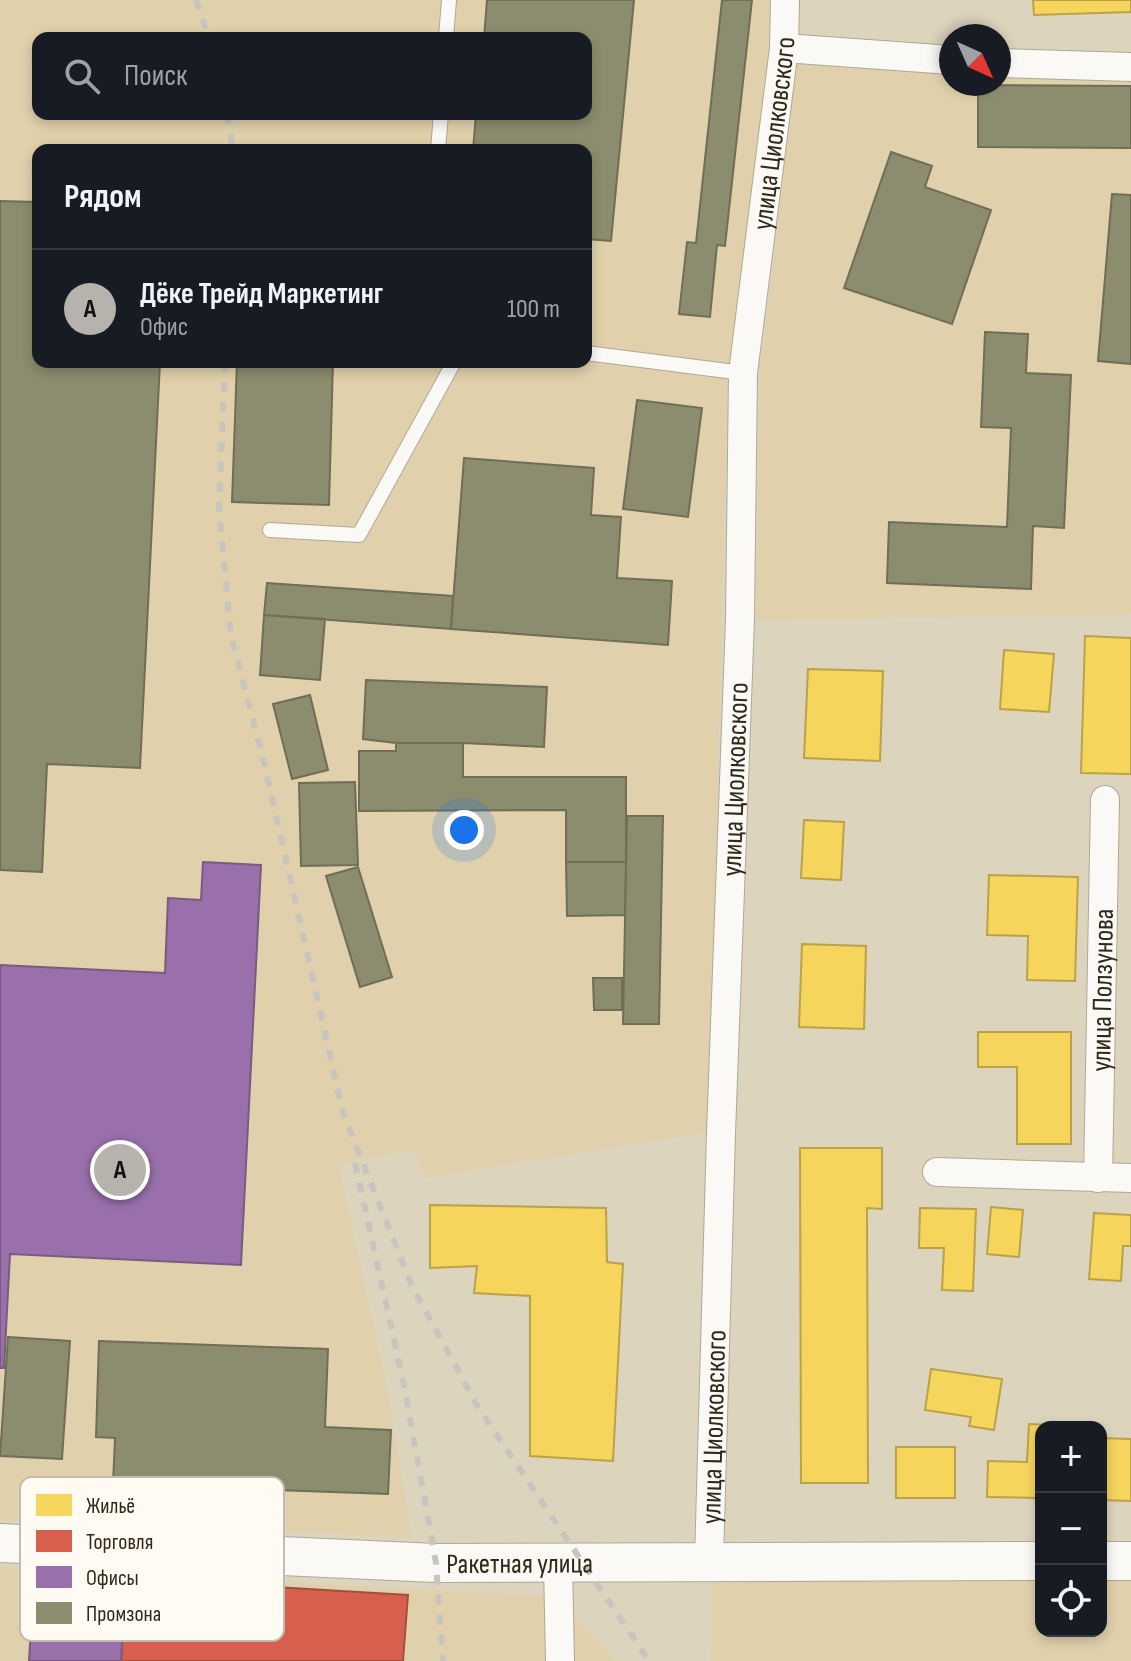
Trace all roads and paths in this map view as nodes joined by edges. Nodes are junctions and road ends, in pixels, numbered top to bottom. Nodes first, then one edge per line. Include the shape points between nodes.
1 (449, 0) edge
2 (785, 0) edge
3 (446, 32) edge
4 (784, 48) junction
5 (939, 59) edge
6 (1011, 63) edge
7 (1131, 67) edge
8 (440, 120) edge
9 (438, 144) edge
10 (592, 354) edge
11 (451, 368) edge
12 (743, 373) junction
13 (270, 530) dead end
14 (1105, 800) dead end
15 (937, 1172) dead end
16 (1098, 1178) junction
17 (1131, 1178) edge
18 (0, 1543) edge
19 (20, 1544) edge
20 (284, 1556) edge
21 (709, 1561) junction
22 (1035, 1561) edge
23 (1107, 1561) edge
24 (1131, 1561) edge
25 (558, 1563) junction
26 (560, 1661) edge

1 - 3 lane
2 - 4 street, улица Циолковского
4 - 5 street
4 - 12 street, улица Циолковского
6 - 7 street
8 - 9 lane
10 - 12 lane
11 - 13 lane via 359,535
12 - 21 street, улица Циолковского via 740,619
14 - 16 street, улица Ползунова
15 - 16 street
16 - 17 street
18 - 19 street, Ракетная улица
20 - 25 street, Ракетная улица
21 - 22 street, Ракетная улица
21 - 25 street, Ракетная улица
23 - 24 street
25 - 26 street

